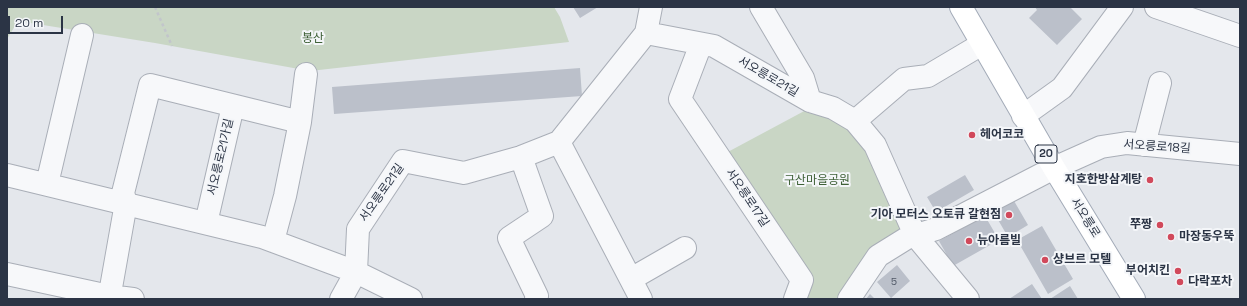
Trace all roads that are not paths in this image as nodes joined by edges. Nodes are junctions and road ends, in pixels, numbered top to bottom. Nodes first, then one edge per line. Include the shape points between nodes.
1 (651, 7) edge
2 (761, 7) edge
3 (961, 7) edge
4 (1122, 7) edge
5 (1156, 7) edge
6 (646, 32) junction
7 (82, 34) dead end
8 (1240, 36) edge
9 (701, 44) junction
10 (982, 44) junction
11 (306, 74) dead end
12 (1160, 83) dead end
13 (810, 101) junction
14 (233, 106) junction
15 (1023, 116) junction
16 (855, 121) junction
17 (300, 122) junction
18 (559, 142) junction
19 (1144, 145) junction
20 (1240, 154) edge
21 (521, 158) junction
22 (1054, 168) junction
23 (7, 174) edge
24 (47, 184) junction
25 (126, 203) junction
26 (206, 223) junction
27 (914, 235) junction
28 (273, 241) junction
29 (685, 248) dead end
30 (356, 272) junction
31 (7, 274) edge
32 (631, 279) junction
33 (109, 298) edge
34 (133, 299) edge
35 (341, 299) edge
36 (411, 299) edge
37 (536, 299) edge
38 (641, 299) edge
39 (795, 299) edge
40 (849, 299) edge
41 (968, 299) edge
42 (1134, 299) edge

1 - 6 street, 서오릉로21길
2 - 13 street, 서오릉로21길 via 802,78
3 - 10 main road, 서오릉로 / 20
4 - 15 street via 1062,88
5 - 8 street
6 - 9 street, 서오릉로21길
6 - 18 street, 서오릉로21길
7 - 24 street
9 - 13 street, 서오릉로21길 via 714,46
9 - 39 street, 서오릉로17길 via 680,99 802,280
10 - 15 main road, 서오릉로 / 20
10 - 16 street via 928,76 904,79
11 - 17 street
12 - 19 street
13 - 16 street via 832,108
14 - 17 street
14 - 25 street, 서오릉로21가길 via 150,85 123,193
14 - 26 street, 서오릉로21가길
15 - 22 main road, 서오릉로 / 20
16 - 27 street via 875,145
17 - 28 street
18 - 21 street, 서오릉로21길
18 - 32 street
19 - 20 street, 서오릉로18길
19 - 22 street, 서오릉로18길 via 1127,143 1101,146
21 - 30 street, 서오릉로21길 via 464,173 403,161 358,229
21 - 37 street via 542,216 509,238 537,296
22 - 27 street via 936,229
22 - 42 main road, 서오릉로 / 20
23 - 24 street
24 - 25 street
25 - 26 street
25 - 33 street
26 - 28 street
27 - 40 street via 878,256
27 - 41 street
28 - 30 street
29 - 32 street
30 - 35 street, 서오릉로21길
30 - 36 street
31 - 33 street
32 - 38 street
33 - 34 street

